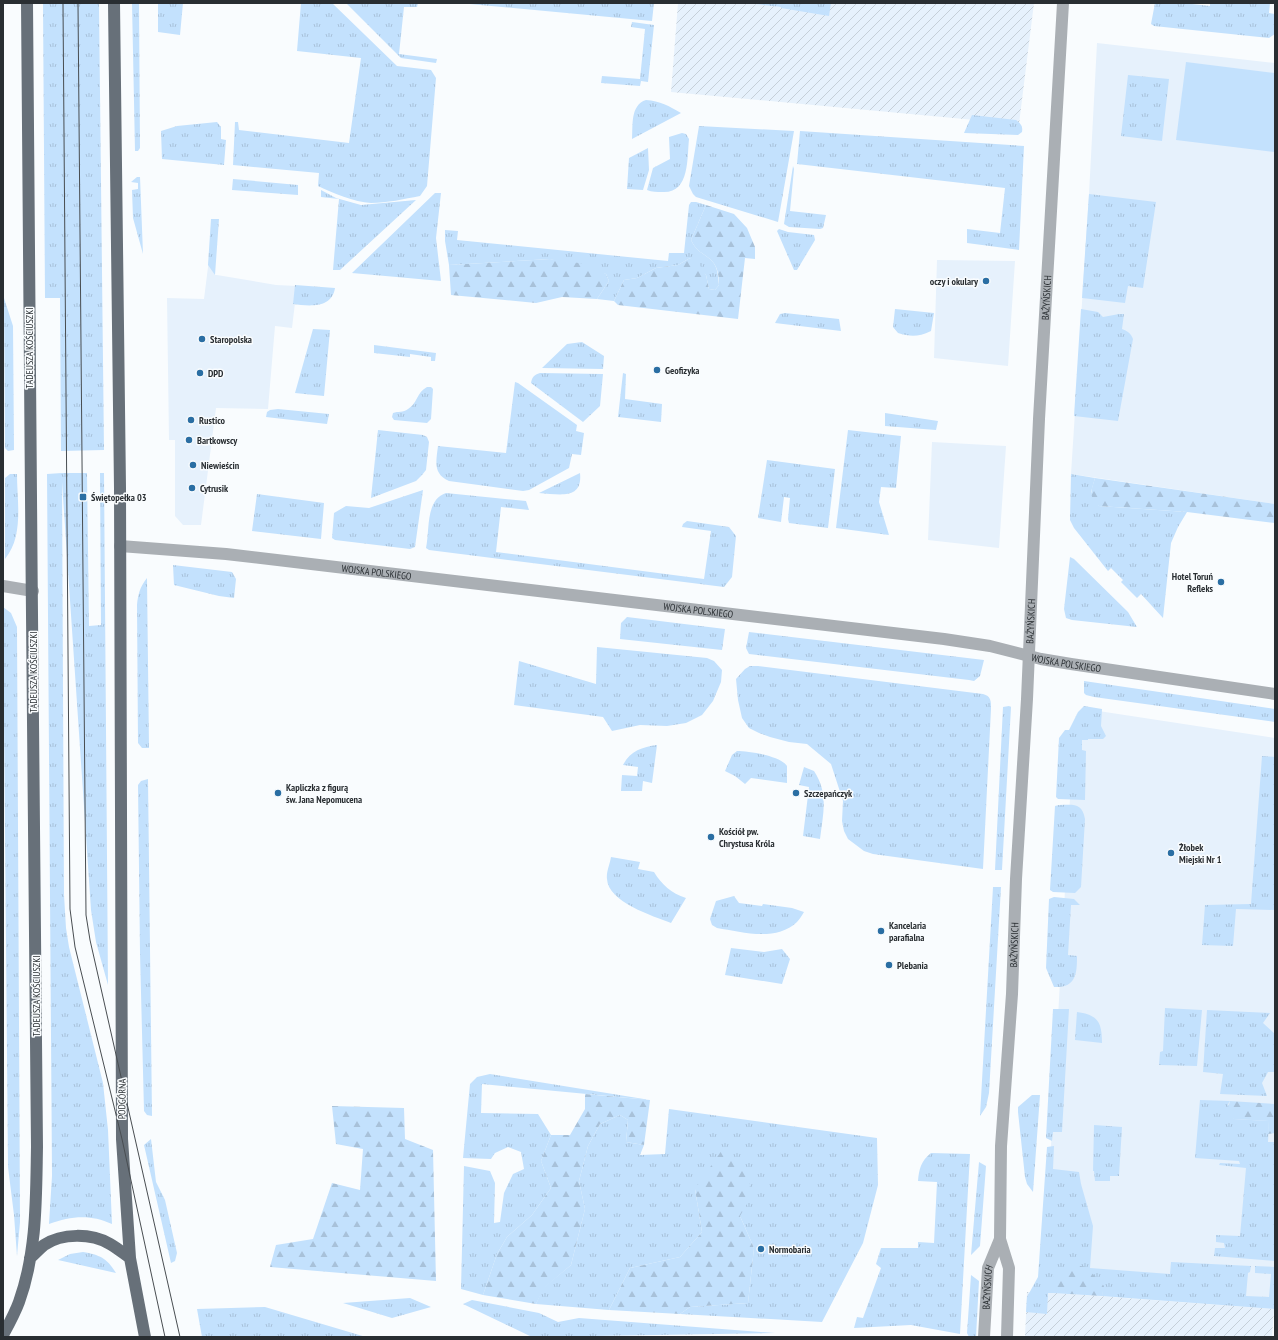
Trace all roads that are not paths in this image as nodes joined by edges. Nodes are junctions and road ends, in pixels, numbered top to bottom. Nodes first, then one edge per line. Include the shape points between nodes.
1 (27, 3) edge
2 (114, 3) edge
3 (1063, 3) edge
4 (120, 546) junction
5 (3, 586) edge
6 (33, 591) junction
7 (1028, 655) junction
8 (1275, 694) edge
9 (1000, 1239) junction
10 (30, 1258) junction
11 (130, 1258) junction
12 (3, 1335) edge
13 (145, 1337) edge
14 (984, 1337) edge
15 (1007, 1337) edge

1 - 6 main road, TADEUSZA KOŚCIUSZKI
2 - 4 main road
3 - 7 street, BAŻYŃSKICH
4 - 7 street, WOJSKA POLSKIEGO via 226,554 944,639
4 - 11 main road, PODGÓRNA via 122,1139
5 - 6 street
6 - 10 main road, TADEUSZA KOŚCIUSZKI via 36,1147 35,1216
7 - 8 street, WOJSKA POLSKIEGO via 1071,664
7 - 9 street, BAŻYŃSKICH via 1002,1146
9 - 14 street, BAŻYŃSKICH via 988,1268
9 - 15 street, BAŻYŃSKICH via 1009,1268
10 - 11 main road via 45,1245 58,1239 92,1236 109,1243
10 - 12 main road, TADEUSZA KOŚCIUSZKI via 19,1302
11 - 13 main road, PODGÓRNA

